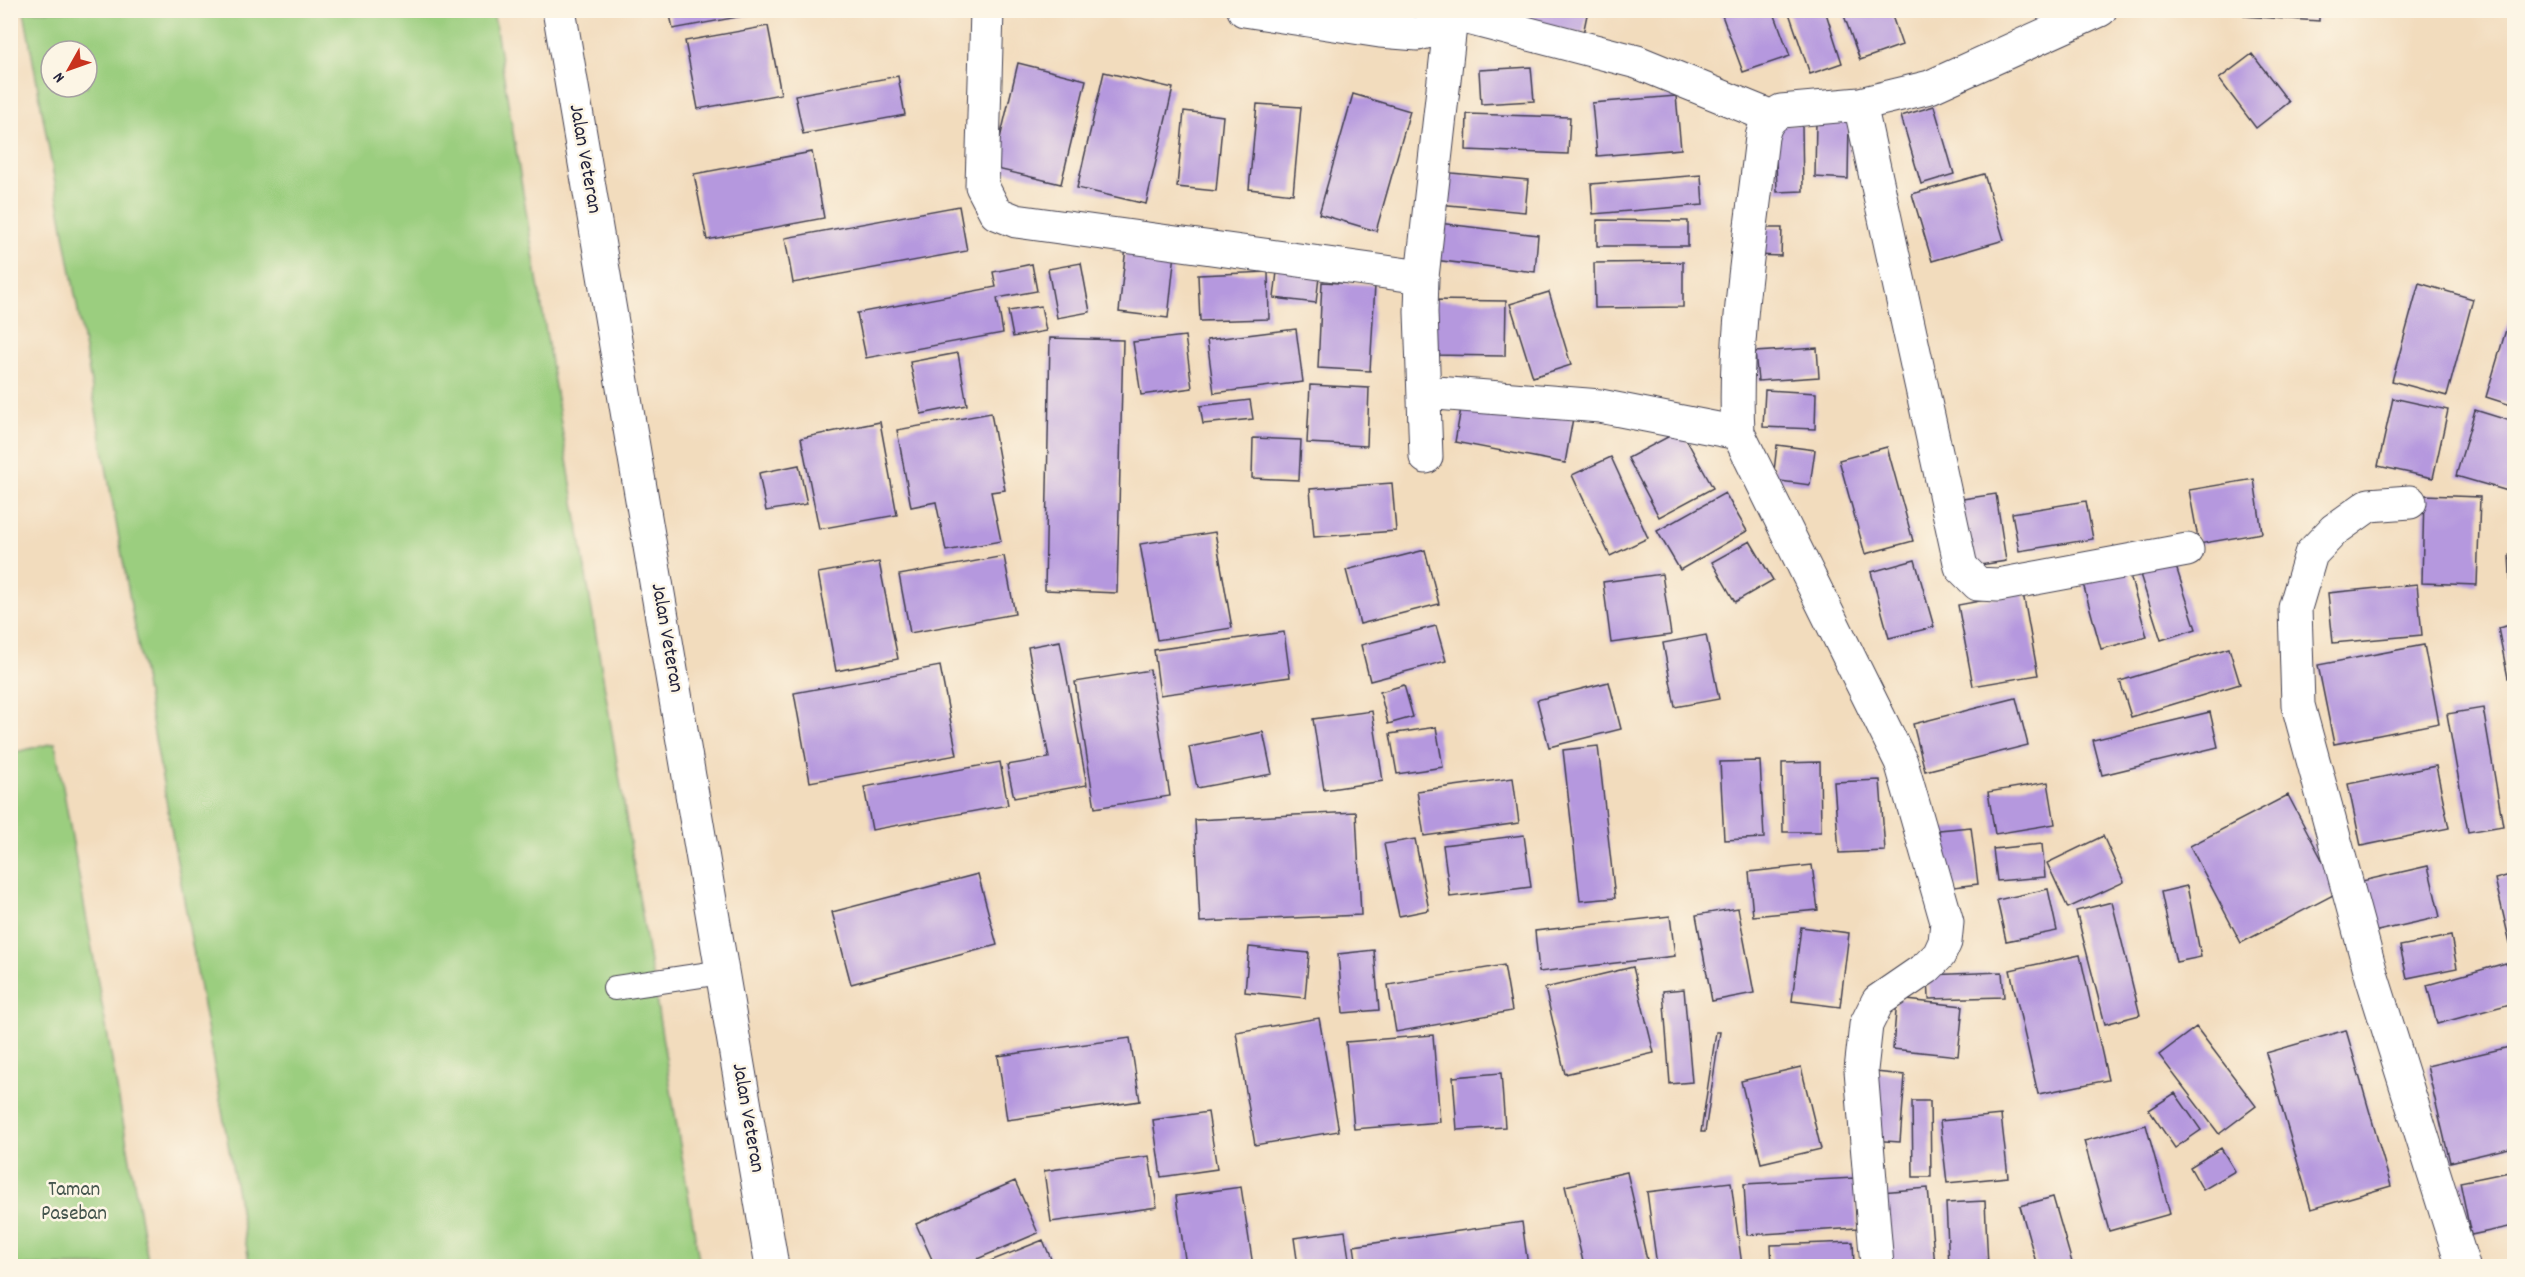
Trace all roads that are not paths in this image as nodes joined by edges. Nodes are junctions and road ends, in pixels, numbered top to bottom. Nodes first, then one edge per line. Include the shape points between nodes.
1 (559, 10) edge
2 (987, 10) edge
3 (1244, 10) edge
4 (2100, 10) edge
5 (1461, 18) edge
6 (1860, 104) junction
7 (1772, 117) junction
8 (1422, 277) junction
9 (1424, 392) junction
10 (1738, 434) junction
11 (1426, 457) dead end
12 (2410, 502) dead end
13 (2187, 550) dead end
14 (722, 972) junction
15 (615, 988) dead end
16 (772, 1266) edge
17 (1876, 1266) edge
18 (2463, 1266) edge

1 - 14 street, Jalan Veteran
2 - 8 street via 982,186 996,213 1016,221
3 - 5 street via 1418,34
4 - 6 street via 1930,87
5 - 7 street via 1637,62
5 - 8 street
6 - 7 street via 1781,111
6 - 13 street via 1961,567 1978,584 1998,585
7 - 10 street via 1762,137 1740,336
8 - 9 street
9 - 10 street via 1600,406
9 - 11 street
10 - 17 street via 1901,762 1947,922 1939,956 1878,1001 1866,1025 1861,1070
12 - 18 street via 2369,505 2334,530 2311,554 2295,608 2298,705 2372,977
14 - 15 lane
14 - 16 street, Jalan Veteran

